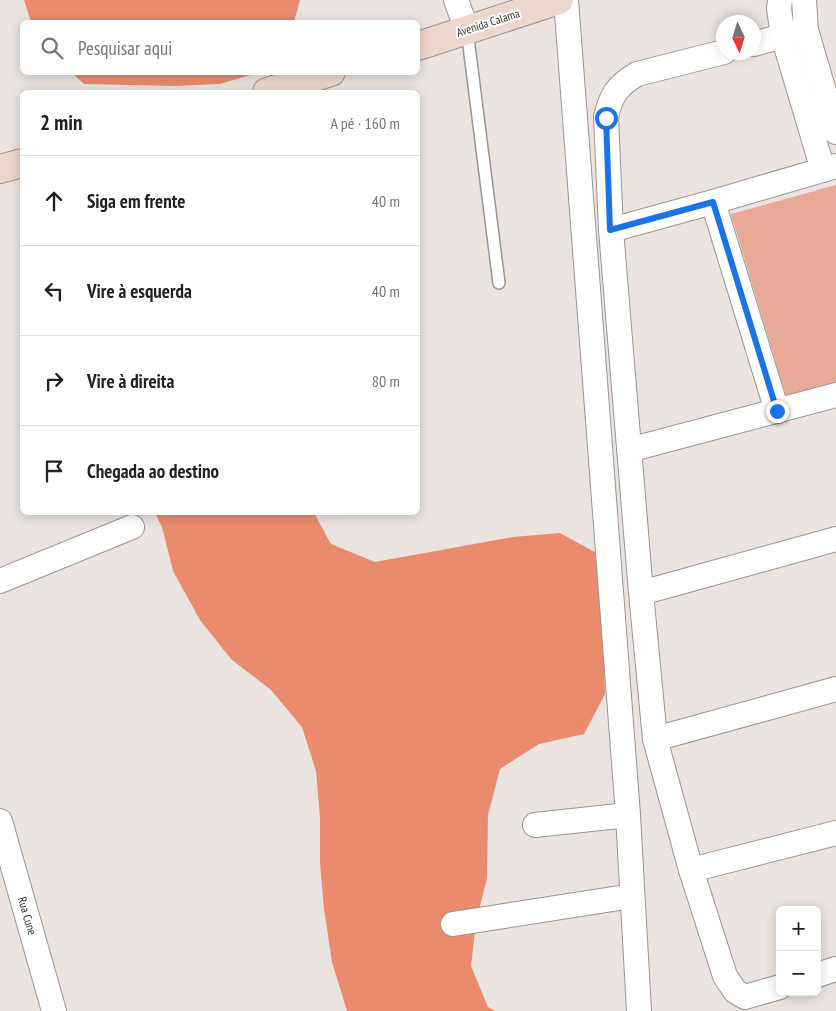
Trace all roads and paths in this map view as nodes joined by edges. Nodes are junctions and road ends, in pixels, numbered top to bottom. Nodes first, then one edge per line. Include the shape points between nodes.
1 (456, 0) edge
2 (559, 0) edge
3 (566, 0) edge
4 (780, 0) edge
5 (804, 0) edge
6 (467, 30) junction
7 (806, 30) junction
8 (783, 36) junction
9 (761, 42) edge
10 (420, 45) edge
11 (716, 54) edge
12 (321, 75) edge
13 (273, 90) edge
14 (836, 132) edge
15 (20, 164) edge
16 (829, 168) edge
17 (0, 169) edge
18 (713, 202) junction
19 (610, 230) junction
20 (499, 284) dead end
21 (836, 395) edge
22 (777, 411) junction
23 (629, 450) junction
24 (132, 527) dead end
25 (836, 539) edge
26 (0, 581) edge
27 (641, 593) junction
28 (836, 689) edge
29 (655, 738) junction
30 (628, 815) junction
31 (0, 821) edge
32 (535, 825) dead end
33 (836, 833) edge
34 (691, 870) junction
35 (632, 896) junction
36 (453, 924) dead end
37 (836, 969) edge
38 (821, 974) edge
39 (776, 988) edge
40 (54, 1011) edge
41 (639, 1011) edge

1 - 6 street
2 - 6 street, Avenida Calama
3 - 30 street
4 - 8 street
5 - 7 street
6 - 10 street, Avenida Calama
6 - 20 lane
7 - 8 street
7 - 14 street
8 - 9 street
8 - 16 street
11 - 19 street via 637,74 615,92 606,118
12 - 13 street
15 - 17 street
16 - 18 street
18 - 19 street
18 - 22 street
19 - 23 street
21 - 22 street
22 - 23 street
23 - 27 street
24 - 26 street
25 - 27 street
27 - 29 street
28 - 29 street
29 - 34 street
30 - 32 street
30 - 35 street
31 - 40 street, Rua Cune
33 - 34 street
34 - 39 street via 729,983 745,997
35 - 36 street
35 - 41 street
37 - 38 street

